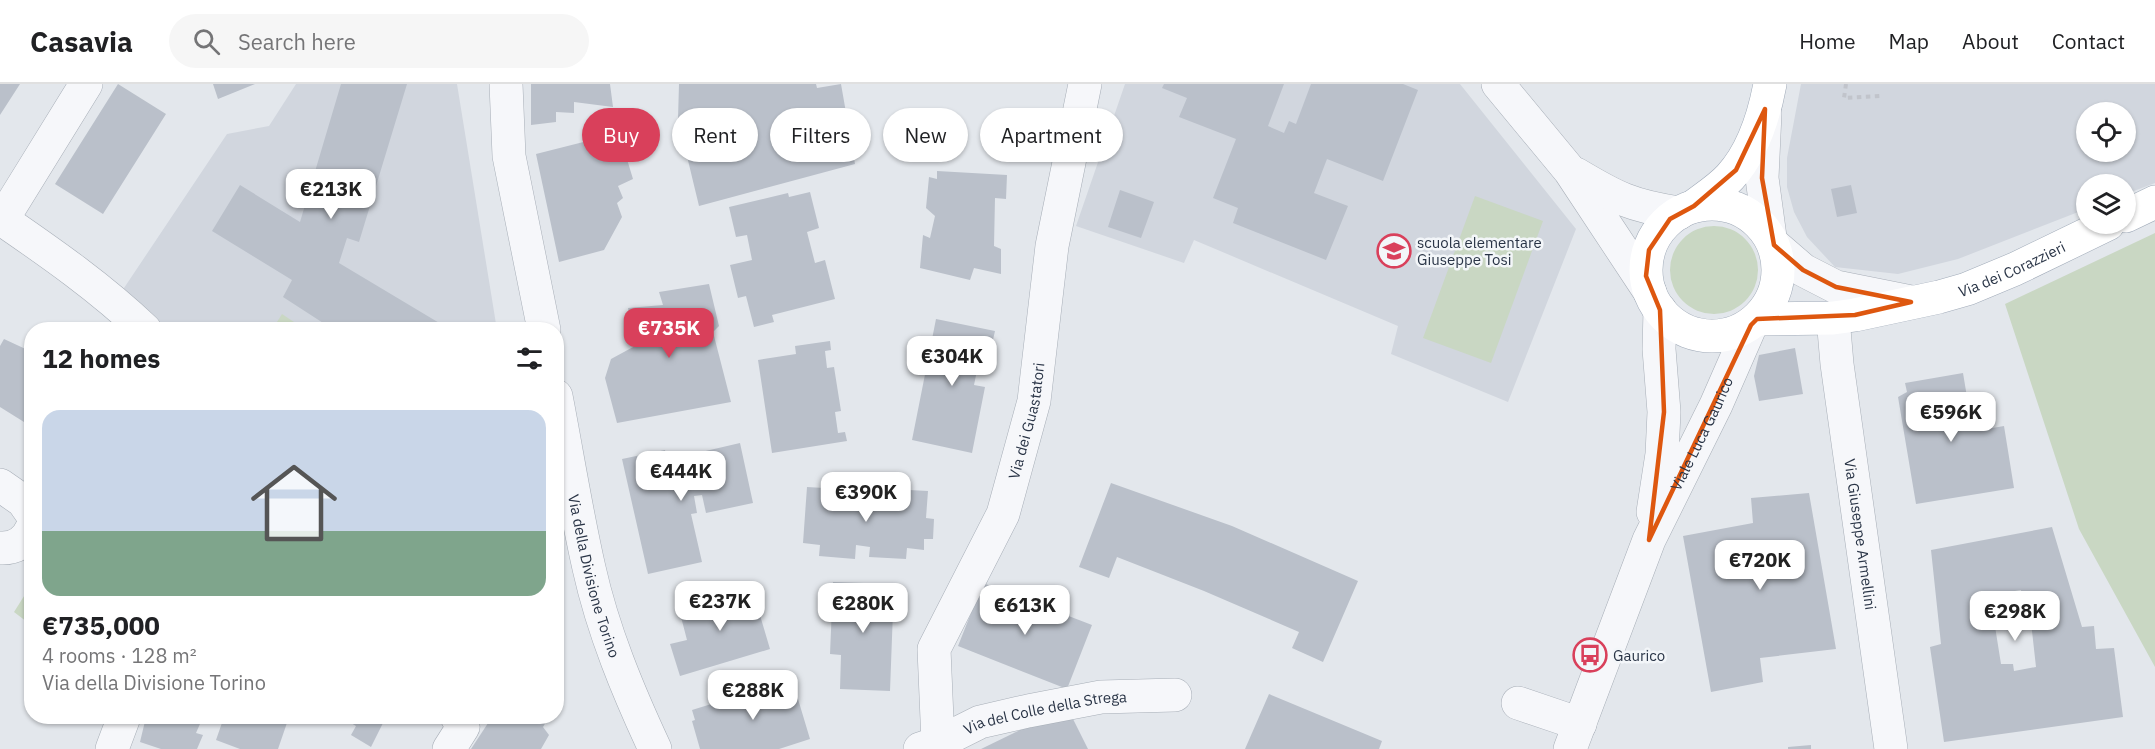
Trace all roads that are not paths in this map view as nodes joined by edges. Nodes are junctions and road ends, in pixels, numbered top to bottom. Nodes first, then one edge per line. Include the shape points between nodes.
1 (86, 84) edge
2 (506, 84) edge
3 (1085, 84) edge
4 (1498, 84) edge
5 (1768, 97) edge
6 (1570, 171) junction
7 (2155, 202) edge
8 (1687, 209) junction
9 (2136, 211) edge
10 (1, 219) edge
11 (2087, 234) edge
12 (1772, 241) junction
13 (1655, 301) junction
14 (1911, 302) junction
15 (1833, 318) junction
16 (137, 322) edge
17 (542, 322) edge
18 (1754, 322) junction
19 (564, 437) edge
20 (0, 485) edge
21 (24, 502) edge
22 (24, 539) edge
23 (1649, 540) junction
24 (0, 548) edge
25 (1175, 695) dead end
26 (1518, 703) dead end
27 (121, 724) edge
28 (460, 724) edge
29 (1575, 736) edge
30 (929, 746) edge
31 (112, 749) edge
32 (449, 749) edge
33 (655, 749) edge
34 (1892, 749) edge

1 - 10 street
2 - 17 street via 509,156
3 - 30 street, Via dei Guastatori via 1052,246 1034,401 1002,514 934,649
4 - 6 street
5 - 8 main road via 1748,151 1736,170
5 - 12 street via 1762,178
6 - 8 street via 1624,201
6 - 13 street
7 - 9 main road
8 - 12 main road via 1713,204 1737,208 1754,219
8 - 13 main road via 1660,228 1649,250 1646,276
10 - 16 street via 63,262
11 - 14 main road, Via dei Corazzieri via 1967,289
12 - 14 street, Via dei Corazzieri via 1803,270 1836,286
12 - 18 main road via 1778,269 1776,287 1771,301
13 - 18 main road via 1672,324 1698,335 1725,335
13 - 23 street, Viale Luca Gaurico via 1665,412
14 - 15 main road, Via dei Corazzieri
15 - 18 main road, Via dei Corazzieri
15 - 34 street, Via Giuseppe Armellini
18 - 23 street, Viale Luca Gaurico
19 - 33 street, Via della Divisione Torino via 594,589 631,696
20 - 21 street
22 - 24 street via 12,548
23 - 29 street, Viale Luca Gaurico
25 - 30 street, Via del Colle della Strega via 1101,697 1028,711 980,722
26 - 29 street
27 - 31 street
28 - 32 street via 462,728

